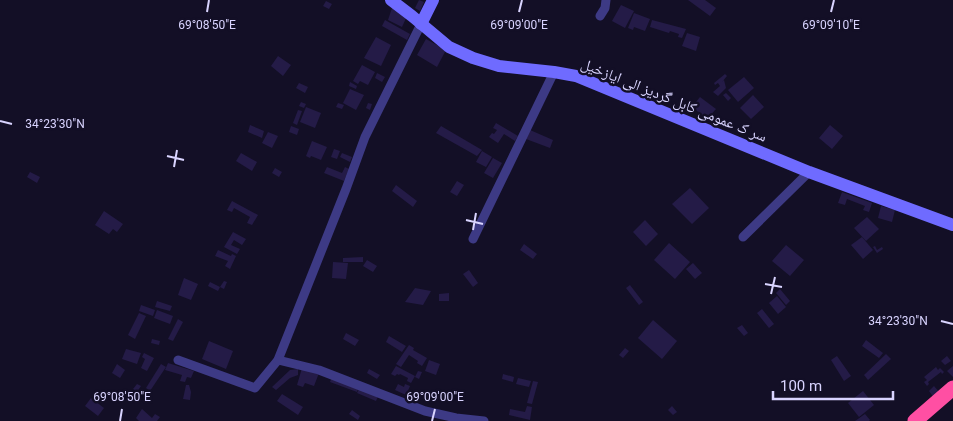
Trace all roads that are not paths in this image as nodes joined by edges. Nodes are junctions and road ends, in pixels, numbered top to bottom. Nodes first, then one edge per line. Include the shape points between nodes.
1 (391, 0) edge
2 (433, 0) edge
3 (606, 0) edge
4 (600, 16) dead end
5 (421, 24) junction
6 (554, 72) junction
7 (809, 172) junction
8 (953, 225) edge
9 (473, 238) dead end
10 (743, 238) dead end
11 (178, 360) dead end
12 (278, 360) junction
13 (953, 388) edge
14 (484, 421) edge
15 (915, 421) edge

1 - 5 main road, سر ک عمومی کابل گردیز الی ایازخیل
2 - 5 main road
3 - 4 street
5 - 6 main road, سر ک عمومی کابل گردیز الی ایازخیل via 449,47 472,58 499,66
5 - 12 street via 365,137
6 - 7 main road, سر ک عمومی کابل گردیز الی ایازخیل via 576,76
6 - 9 street
7 - 8 main road, سر ک عمومی کابل گردیز الی ایازخیل
7 - 10 street
11 - 12 street via 255,388
12 - 14 street via 319,370 425,411
13 - 15 highway

